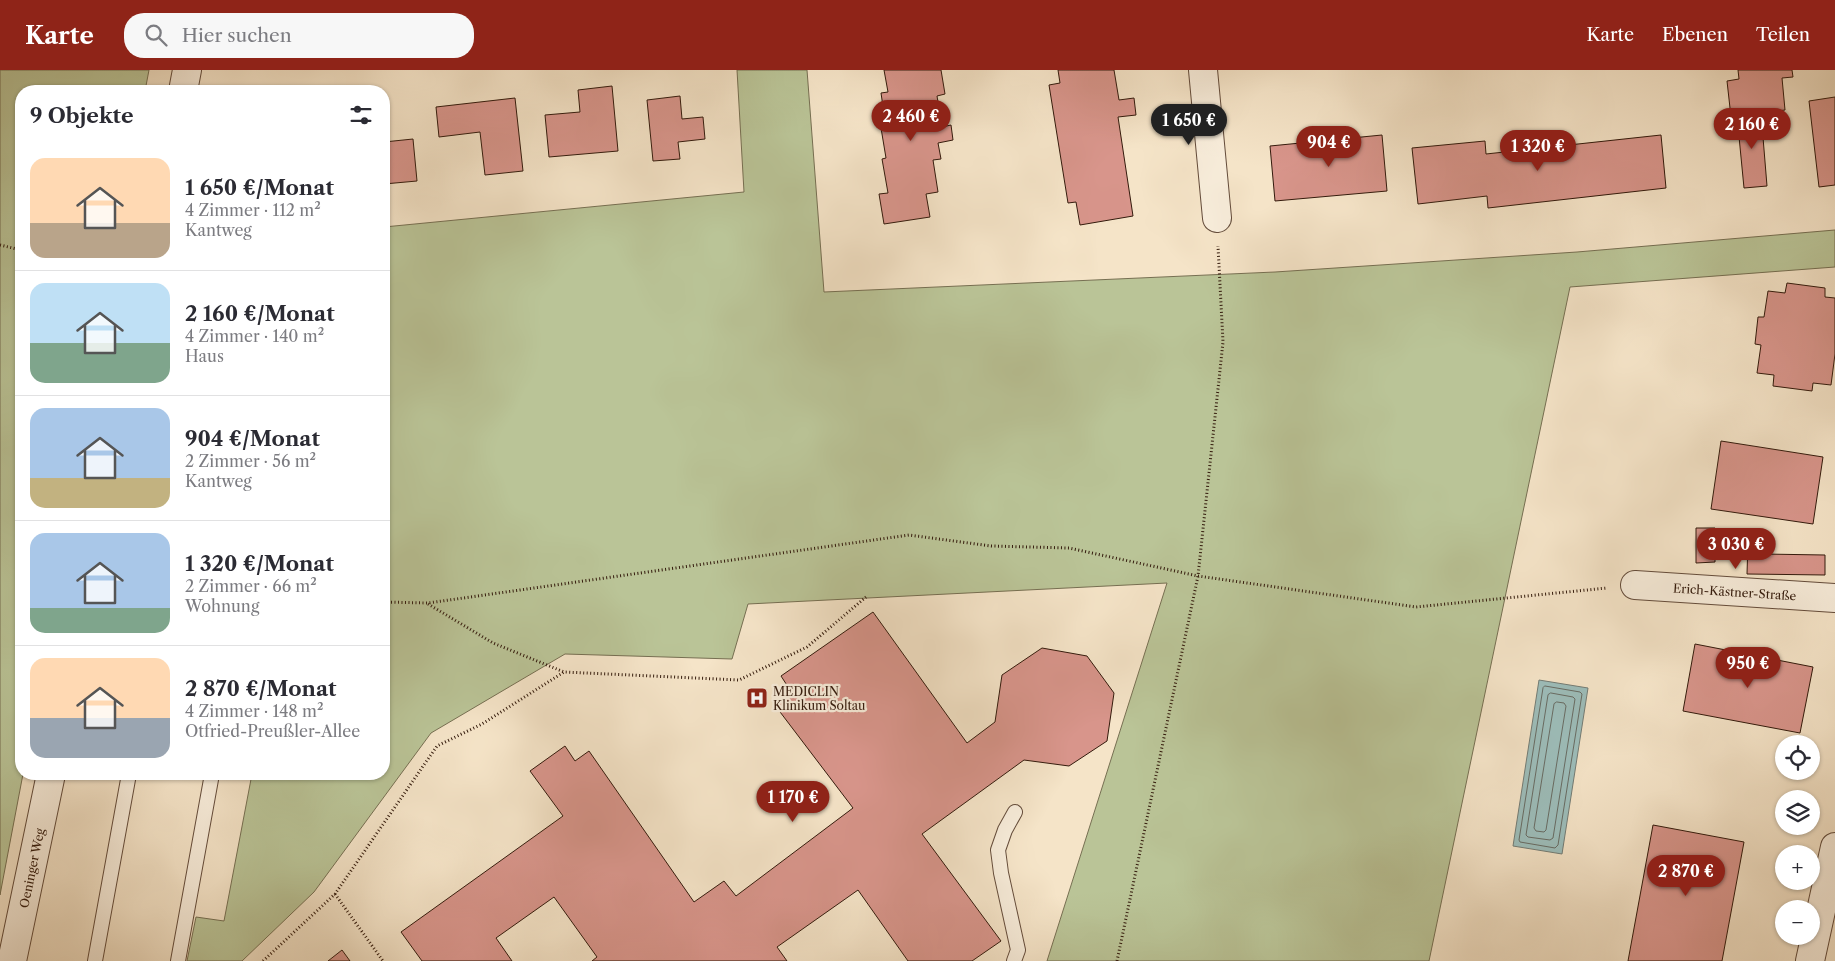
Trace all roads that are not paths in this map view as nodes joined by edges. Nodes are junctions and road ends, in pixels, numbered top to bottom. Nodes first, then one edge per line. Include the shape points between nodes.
1 (187, 70) edge
2 (1203, 70) edge
3 (184, 85) edge
4 (1217, 218) road end
5 (1635, 585) road end
6 (1835, 598) edge
7 (50, 780) edge
8 (128, 780) edge
9 (211, 780) edge
10 (1015, 812) dead end
11 (1835, 847) edge
12 (12, 961) edge
13 (95, 961) edge
14 (178, 961) edge
15 (1014, 961) edge
16 (1810, 961) edge

1 - 3 street
2 - 4 street
5 - 6 street, Erich-Kästner-Straße
7 - 12 street, Oeninger Weg
8 - 13 lane
9 - 14 lane
10 - 15 lane via 998,850 1018,950
11 - 16 street

